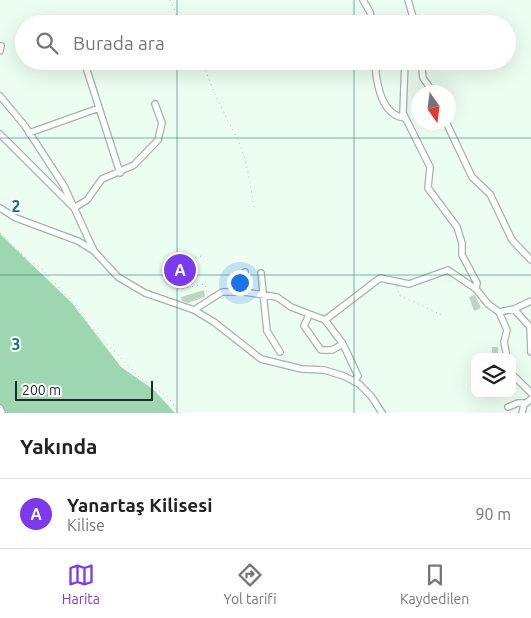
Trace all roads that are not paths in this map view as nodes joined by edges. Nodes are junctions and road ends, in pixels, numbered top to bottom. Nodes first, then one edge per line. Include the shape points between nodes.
1 (363, 0) edge
2 (408, 0) edge
3 (413, 14) edge
4 (370, 15) edge
5 (87, 70) edge
6 (376, 70) edge
7 (404, 70) edge
8 (422, 70) edge
9 (428, 85) edge
10 (0, 96) edge
11 (155, 104) dead end
12 (99, 108) junction
13 (405, 118) junction
14 (450, 130) edge
15 (30, 133) junction
16 (0, 134) edge
17 (120, 173) junction
18 (0, 208) edge
19 (74, 208) junction
20 (94, 251) junction
21 (531, 260) edge
22 (245, 272) dead end
23 (261, 273) dead end
24 (476, 289) junction
25 (244, 292) junction
26 (264, 296) junction
27 (531, 301) edge
28 (514, 309) junction
29 (194, 310) junction
30 (499, 312) junction
31 (309, 315) junction
32 (325, 320) junction
33 (531, 343) edge
34 (343, 344) junction
35 (280, 352) dead end
36 (531, 352) edge
37 (505, 353) edge
38 (516, 378) edge
39 (354, 381) junction
40 (531, 394) edge
41 (531, 399) edge
42 (526, 403) junction
43 (508, 406) dead end
44 (0, 408) edge
45 (2, 413) edge
46 (382, 413) edge
47 (522, 413) edge

1 - 4 street
2 - 3 street
5 - 12 street
6 - 13 street via 381,96 393,113
7 - 13 street via 402,101
8 - 9 street
10 - 15 street
11 - 17 street via 162,124 158,140 134,166
12 - 15 street
12 - 17 street
13 - 24 street via 430,167 428,188 457,227 462,255 477,282
14 - 21 street via 472,177 490,194 512,240
15 - 19 street via 64,186
16 - 19 street
17 - 19 street via 102,179 87,200
18 - 20 street
19 - 20 street
20 - 29 street via 118,277 145,293
22 - 25 street
23 - 26 street
24 - 30 street
24 - 32 street via 448,270 416,283 380,278
25 - 26 street
25 - 29 street via 222,292
26 - 31 street via 277,297
26 - 35 street via 267,331
27 - 28 street
28 - 30 street
28 - 33 street via 528,323
29 - 39 street via 261,358 302,369 324,370
30 - 37 street via 507,330
31 - 32 street
31 - 34 street via 304,326 321,350 332,350
32 - 34 street
33 - 36 street
34 - 39 street via 358,376
38 - 40 street
39 - 46 street via 371,396
41 - 42 street
42 - 43 street
42 - 47 street
44 - 45 street

